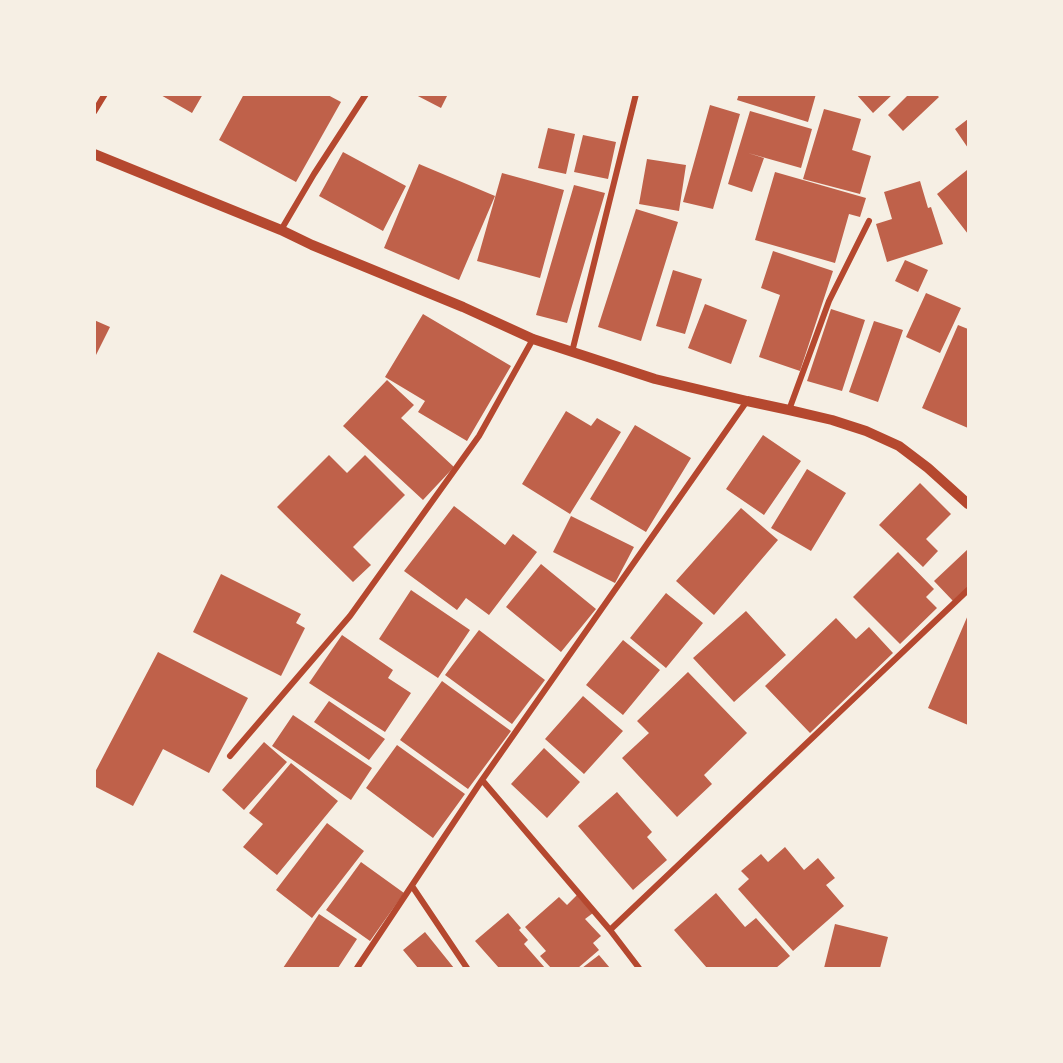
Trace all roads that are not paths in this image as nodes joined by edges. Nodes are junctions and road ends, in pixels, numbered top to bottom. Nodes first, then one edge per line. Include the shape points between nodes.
1 (105, 94) edge
2 (366, 94) edge
3 (636, 94) edge
4 (94, 112) edge
5 (94, 154) edge
6 (869, 221) dead end
7 (281, 230) junction
8 (532, 339) junction
9 (572, 352) junction
10 (747, 401) junction
11 (789, 410) junction
12 (969, 504) edge
13 (969, 590) edge
14 (230, 756) dead end
15 (482, 780) junction
16 (412, 886) junction
17 (610, 930) junction
18 (357, 969) edge
19 (467, 969) edge
20 (639, 969) edge

1 - 4 street
2 - 7 street
3 - 9 street
5 - 7 street
6 - 11 street via 829,301
7 - 8 street
8 - 9 street
8 - 14 street via 479,436 350,616
9 - 10 street via 655,379
10 - 11 street
10 - 15 street
11 - 12 street via 866,431 899,446
13 - 17 street
15 - 16 street
15 - 17 street
16 - 18 street
16 - 19 street
17 - 20 street

